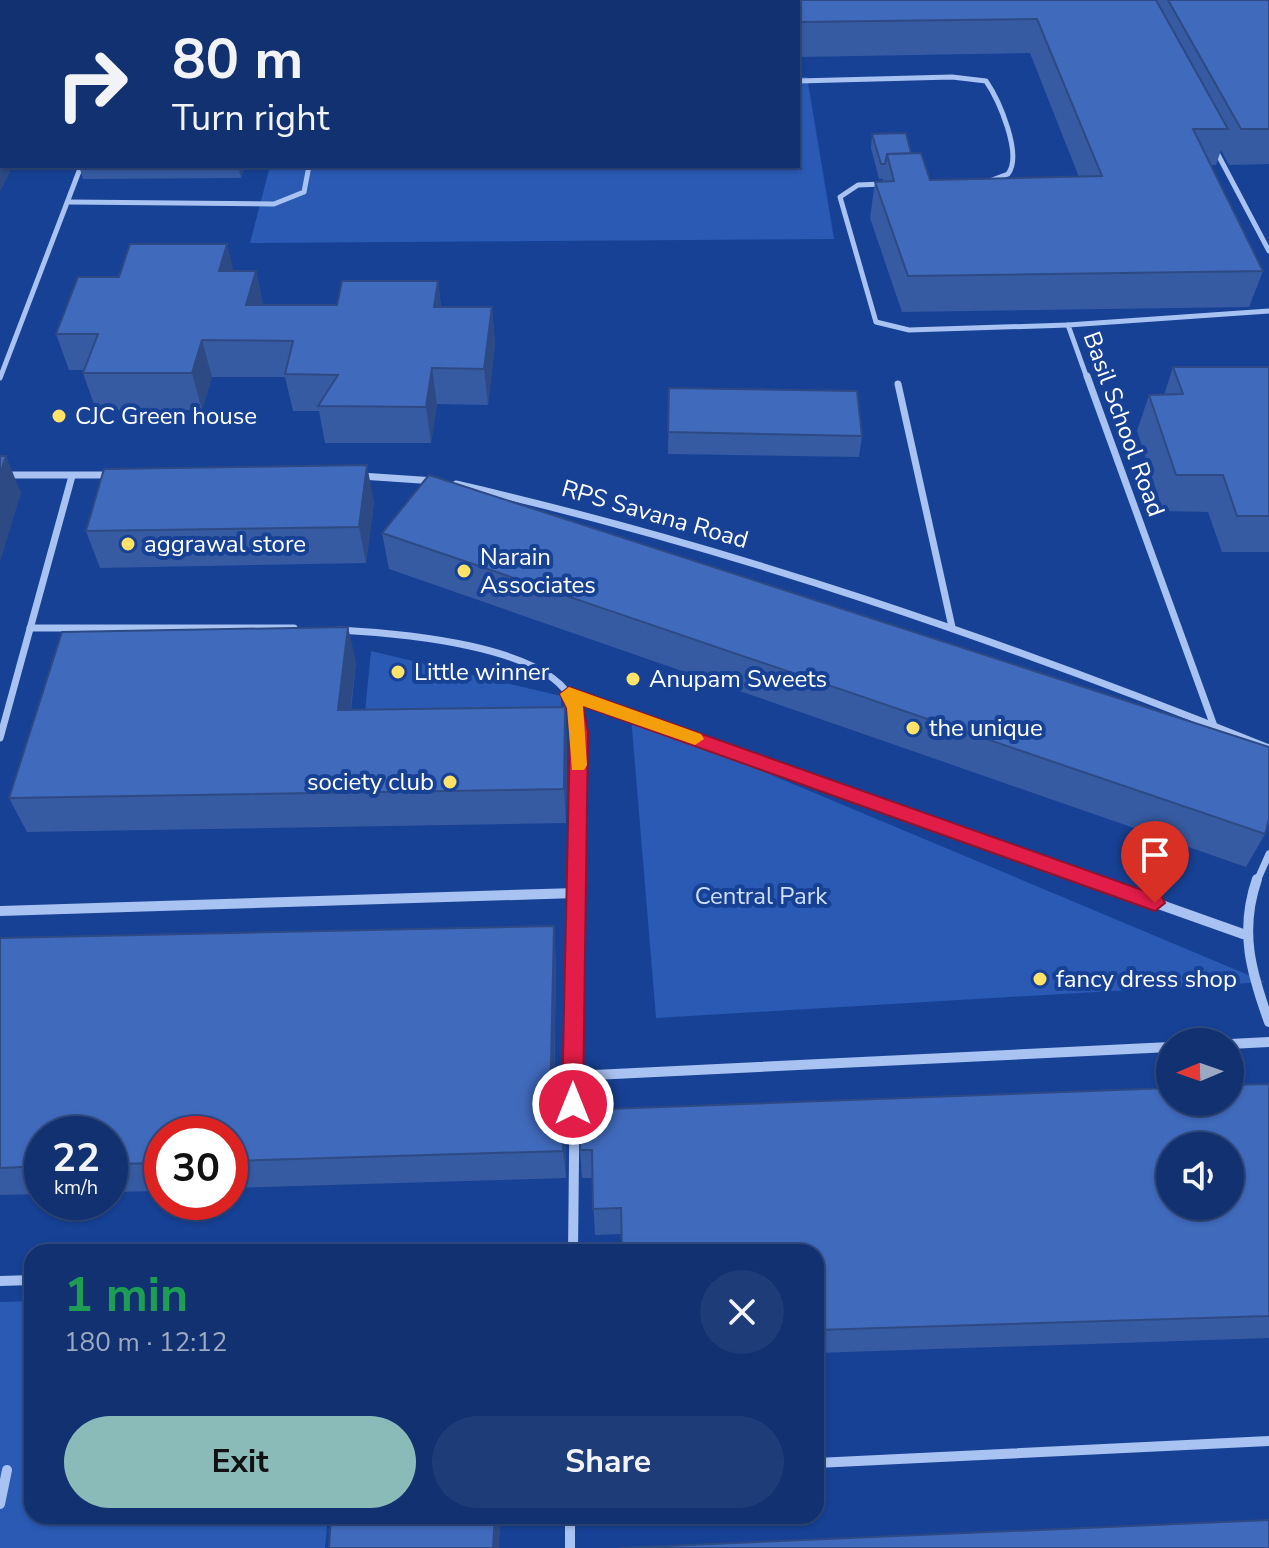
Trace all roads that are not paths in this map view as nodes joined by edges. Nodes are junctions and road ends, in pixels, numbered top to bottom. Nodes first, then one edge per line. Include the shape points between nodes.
1 (800, 81) edge
2 (1210, 140) edge
3 (80, 168) edge
4 (309, 168) edge
5 (984, 181) edge
6 (897, 184) edge
7 (70, 202) junction
8 (1269, 251) edge
9 (1269, 311) edge
10 (1068, 325) junction
11 (0, 378) edge
12 (898, 384) dead end
13 (0, 475) edge
14 (118, 475) edge
15 (72, 476) junction
16 (346, 476) edge
17 (952, 627) junction
18 (30, 628) junction
19 (309, 629) edge
20 (324, 629) edge
21 (569, 694) junction
22 (1214, 726) junction
23 (0, 738) edge
24 (1269, 748) edge
25 (1269, 854) edge
26 (576, 893) junction
27 (0, 911) edge
28 (1243, 934) junction
29 (1269, 1022) edge
30 (1269, 1042) edge
31 (1244, 1043) edge
32 (1156, 1048) edge
33 (573, 1076) junction
34 (573, 1244) edge
35 (24, 1280) edge
36 (0, 1281) edge
37 (1269, 1441) edge
38 (824, 1463) edge
39 (7, 1470) dead end
40 (0, 1504) edge
41 (570, 1524) edge
42 (570, 1548) edge

1 - 5 street via 986,81 997,97 1015,168 1008,176
2 - 8 street
3 - 7 street
4 - 7 street via 304,192 274,204
6 - 10 street via 858,185 840,197 876,322 909,330
7 - 11 street
9 - 10 street, Basil School Road
10 - 22 street, Basil School Road
12 - 17 street
13 - 15 street
14 - 15 street
15 - 18 street
16 - 17 street, RPS Savana Road via 445,482 582,511
17 - 22 street, RPS Savana Road
18 - 19 street
18 - 23 street
20 - 21 street via 368,631 486,652 541,672
21 - 26 street via 579,732
21 - 28 street
22 - 24 street, RPS Savana Road
25 - 28 street via 1248,899
26 - 27 street
26 - 33 street
28 - 29 street
30 - 31 street
32 - 33 street
33 - 34 street
35 - 36 street
37 - 38 street
39 - 40 street
41 - 42 street

